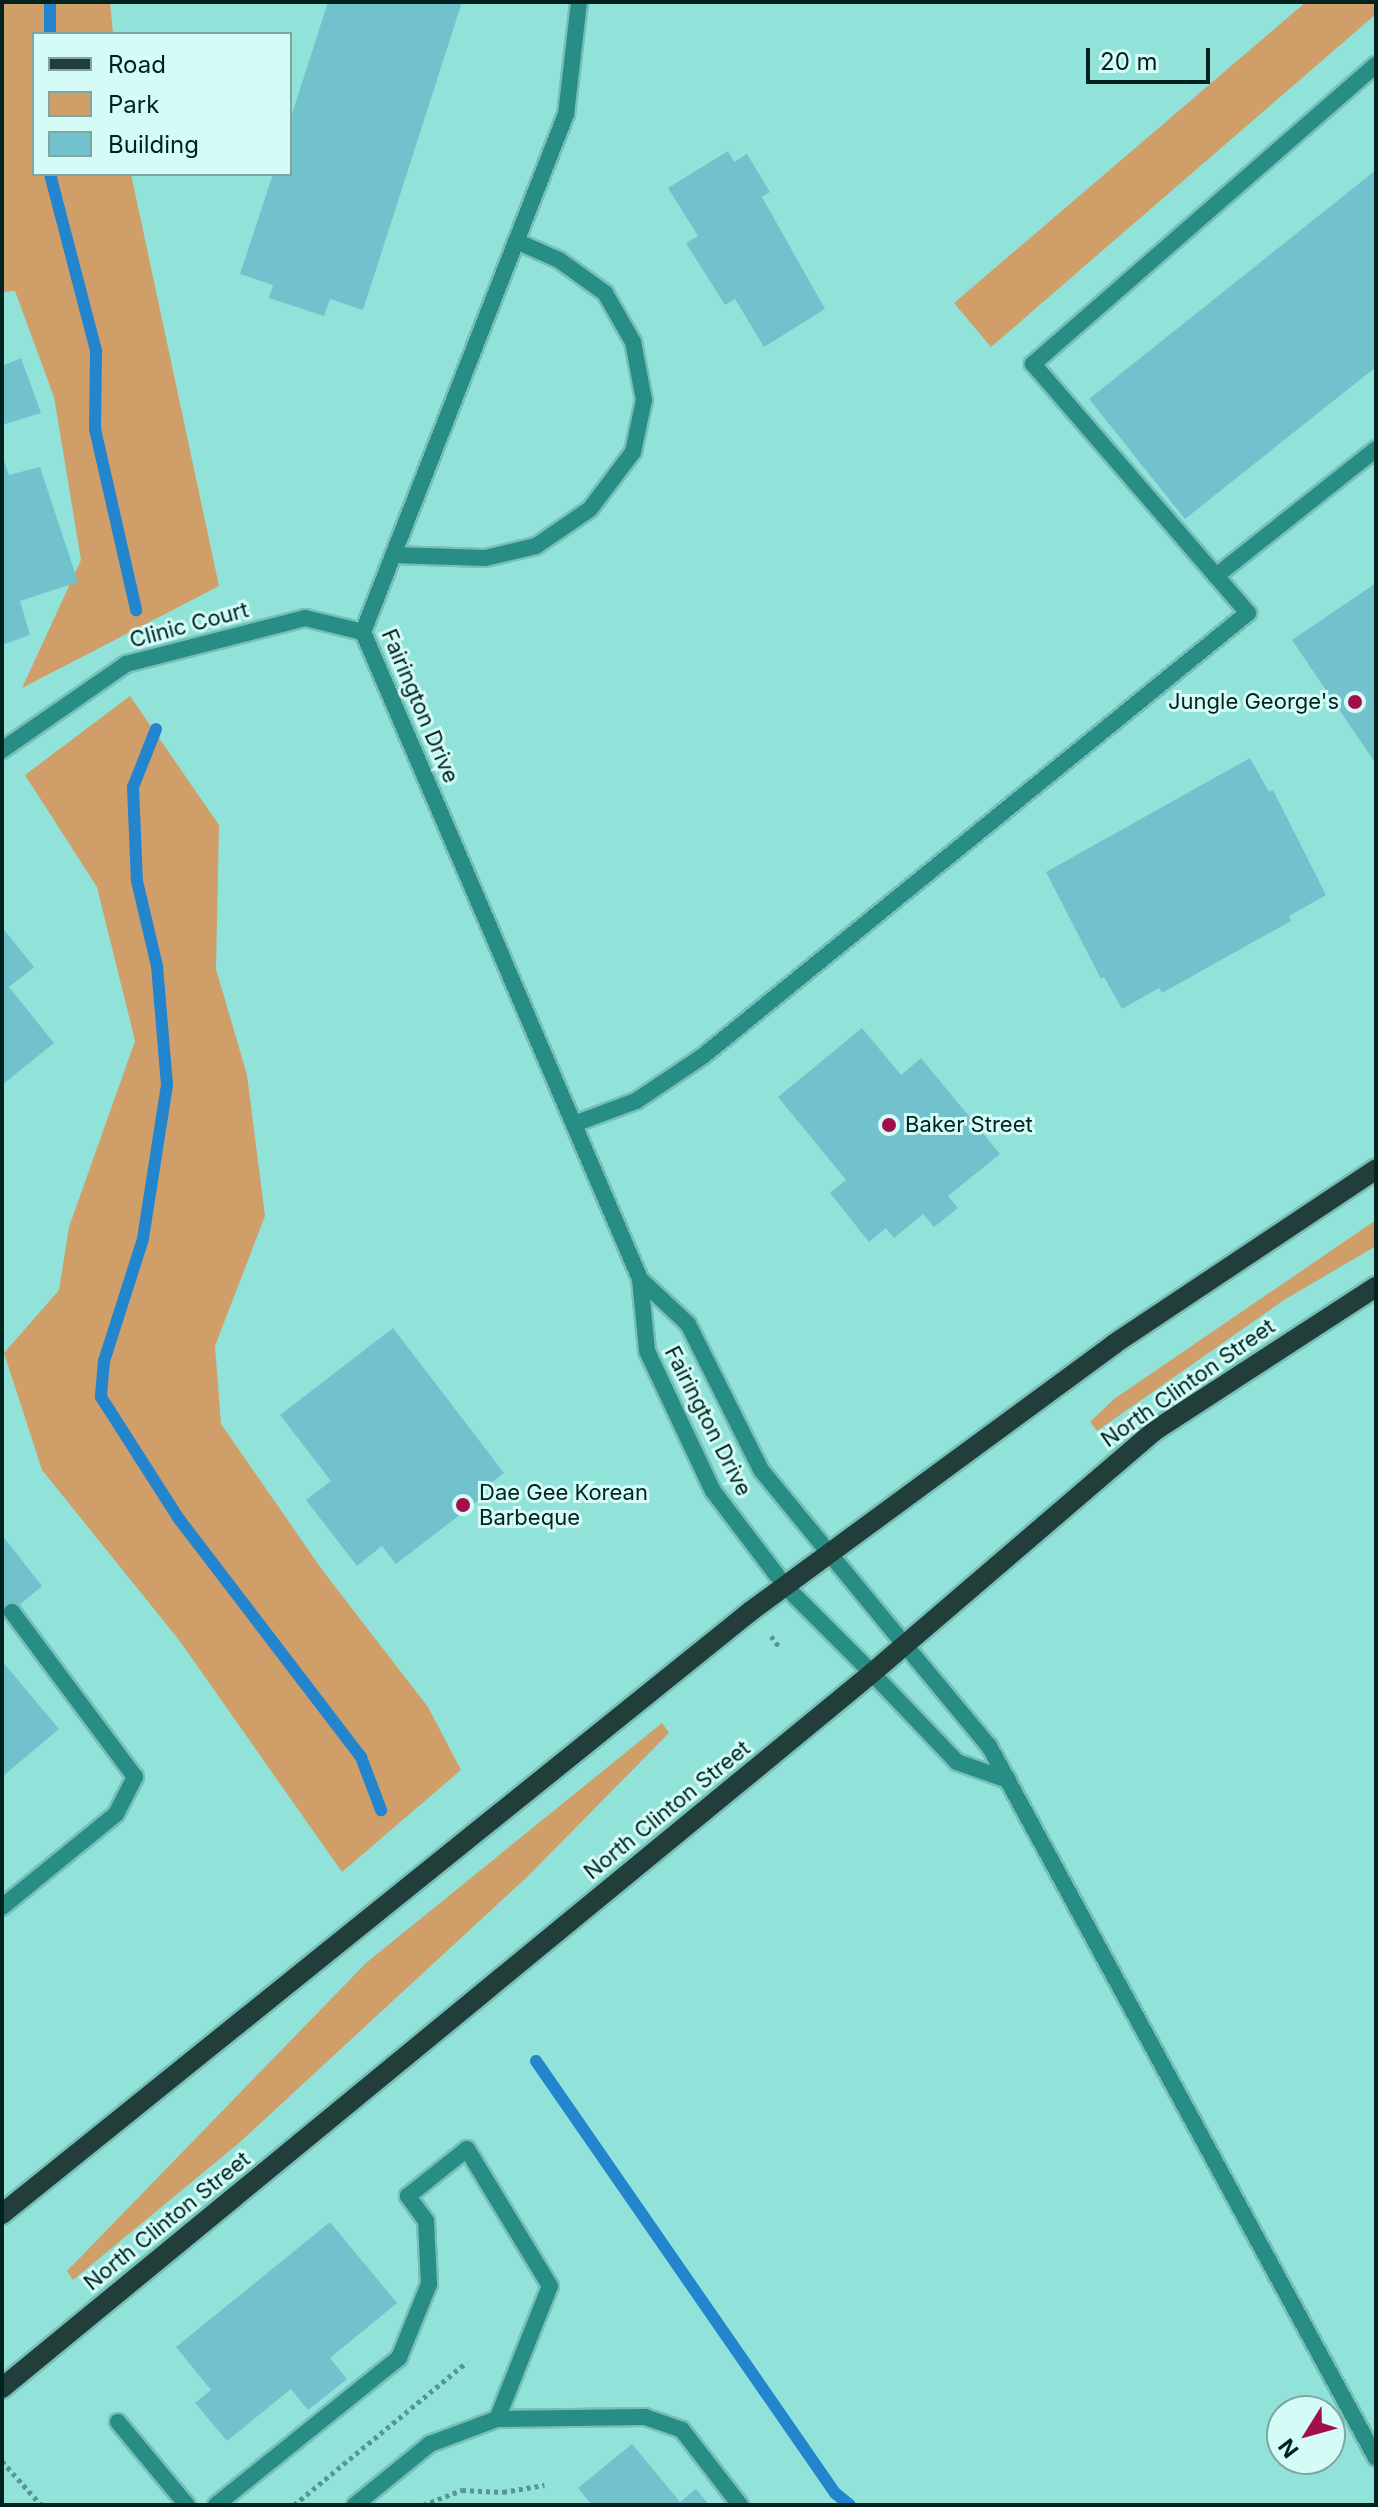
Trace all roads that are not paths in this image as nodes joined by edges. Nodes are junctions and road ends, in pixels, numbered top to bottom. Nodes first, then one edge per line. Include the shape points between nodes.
1 (579, 2) edge
2 (1376, 65) edge
3 (516, 241) junction
4 (1376, 449) edge
5 (393, 555) junction
6 (1216, 576) junction
7 (363, 632) junction
8 (2, 750) edge
9 (574, 1124) junction
10 (1376, 1169) edge
11 (640, 1279) junction
12 (1376, 1287) edge
13 (829, 1556) junction
14 (786, 1587) junction
15 (12, 1612) dead end
16 (905, 1645) junction
17 (872, 1673) junction
18 (1008, 1780) junction
19 (2, 1907) edge
20 (2, 2214) edge
21 (2, 2388) edge
22 (497, 2419) junction
23 (118, 2422) dead end
24 (1376, 2458) edge
25 (187, 2505) edge
26 (216, 2505) edge
27 (355, 2505) edge
28 (740, 2505) edge

1 - 3 street, Fairington Drive via 566,114
2 - 6 street via 1033,364
3 - 5 street, Fairington Drive
3 - 5 street via 559,260 605,293 633,342 644,400 633,452 590,509 536,546 485,558
4 - 6 street
5 - 7 street, Fairington Drive
6 - 9 street via 1248,613 703,1056 636,1101
7 - 8 street, Clinic Court via 305,618 126,664
7 - 9 street, Fairington Drive
9 - 11 street, Fairington Drive
10 - 13 main road via 1114,1344
11 - 13 street, Fairington Drive via 688,1324 761,1470
11 - 14 street, Fairington Drive via 647,1351 713,1491
12 - 16 main road, North Clinton Street via 1154,1431
13 - 14 main road
13 - 16 street, Fairington Drive
14 - 17 street, Fairington Drive
14 - 20 main road via 661,1680
15 - 19 street via 135,1777 116,1814
16 - 17 main road, North Clinton Street
16 - 18 street, Fairington Drive via 989,1746
17 - 18 street, Fairington Drive via 957,1762
17 - 21 main road, North Clinton Street
18 - 24 street, Fairington Drive
22 - 26 street via 550,2286 467,2149 408,2196 426,2221 429,2284 399,2358
22 - 27 street via 430,2444
22 - 28 street via 645,2417 682,2430
23 - 25 street

